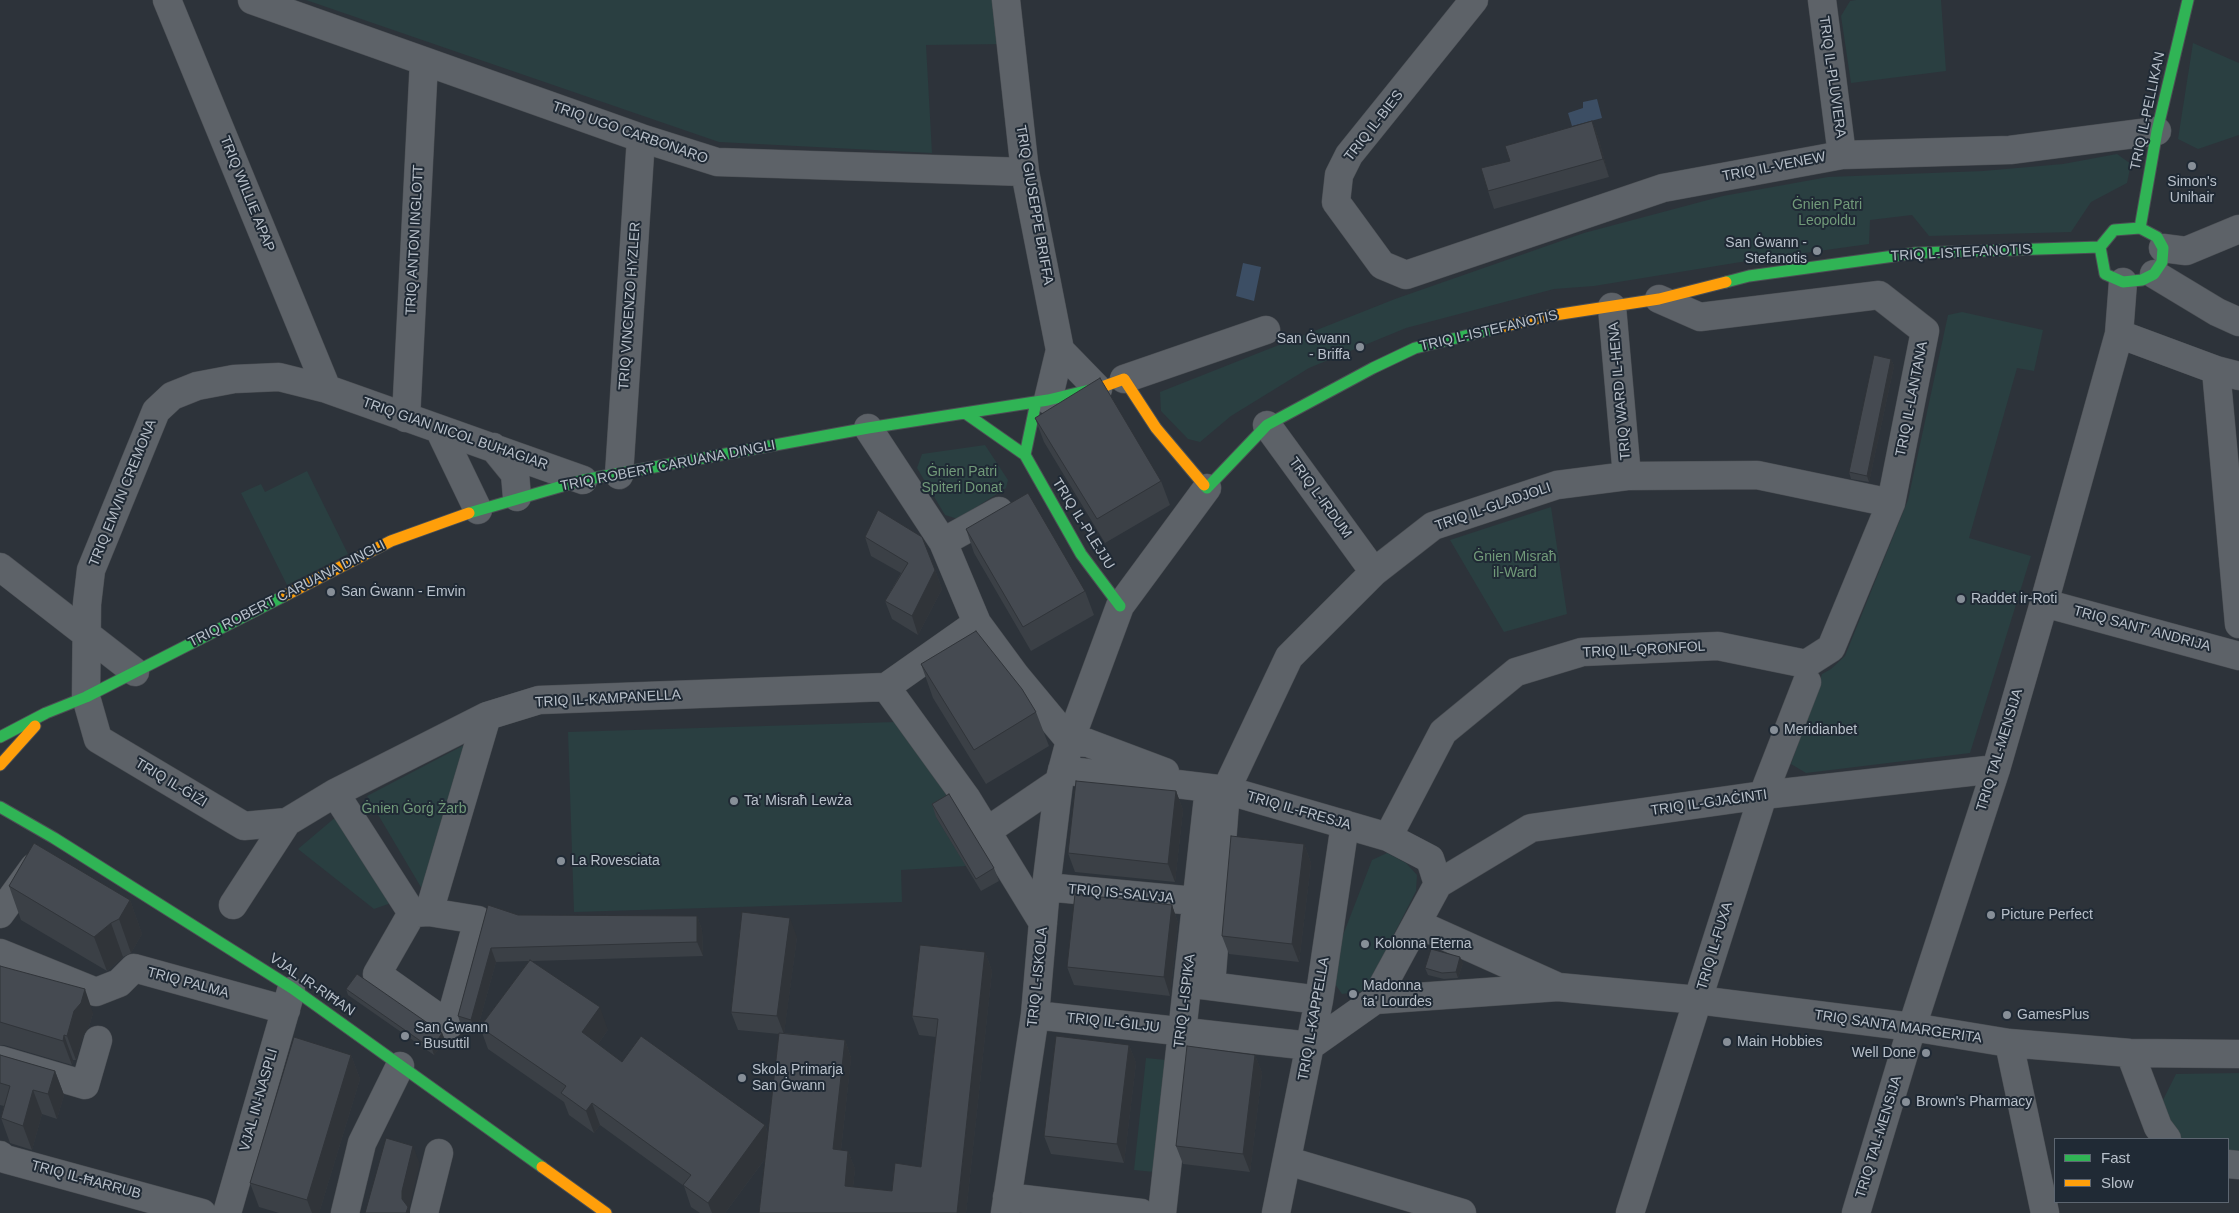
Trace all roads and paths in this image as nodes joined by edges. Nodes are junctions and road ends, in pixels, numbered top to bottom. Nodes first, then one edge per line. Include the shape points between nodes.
1 (167, 0) edge
2 (252, 0) edge
3 (1006, 0) edge
4 (1474, 0) edge
5 (1822, 0) edge
6 (2188, 0) edge
7 (424, 61) junction
8 (2157, 131) junction
9 (641, 138) junction
10 (1842, 155) junction
11 (1025, 172) junction
12 (2140, 228) junction
13 (2239, 229) edge
14 (2100, 247) junction
15 (2162, 248) junction
16 (1406, 274) joint
17 (2154, 274) junction
18 (2123, 282) junction
19 (1659, 299) junction
20 (1612, 307) junction
21 (2239, 322) edge
22 (1266, 330) dead end
23 (2119, 334) junction
24 (1060, 350) junction
25 (2228, 373) edge
26 (1124, 379) junction
27 (327, 389) junction
28 (1098, 389) junction
29 (1042, 401) junction
30 (966, 413) junction
31 (406, 418) junction
32 (1267, 425) junction
33 (868, 428) junction
34 (439, 429) junction
35 (493, 447) junction
36 (1025, 455) junction
37 (618, 475) junction
38 (1627, 476) junction
39 (583, 480) junction
40 (1207, 488) junction
41 (1028, 495) junction
42 (517, 497) junction
43 (1891, 503) junction
44 (478, 510) junction
45 (944, 542) junction
46 (0, 567) edge
47 (1374, 572) junction
48 (2044, 603) junction
49 (1120, 606) junction
50 (977, 623) junction
51 (2239, 624) edge
52 (88, 637) junction
53 (2239, 656) edge
54 (134, 672) junction
55 (1807, 673) junction
56 (886, 687) junction
57 (86, 697) junction
58 (46, 713) junction
59 (487, 716) junction
60 (0, 737) edge
61 (1070, 741) junction
62 (0, 765) edge
63 (1996, 769) junction
64 (1061, 776) junction
65 (1217, 789) junction
66 (336, 793) junction
67 (1763, 795) junction
68 (0, 807) edge
69 (287, 822) junction
70 (1345, 824) junction
71 (987, 831) junction
72 (1388, 837) junction
73 (54, 838) junction
74 (1438, 884) junction
75 (1046, 887) junction
76 (1195, 901) junction
77 (233, 905) dead end
78 (0, 914) edge
79 (1043, 923) junction
80 (1418, 924) junction
81 (0, 953) edge
82 (1199, 985) junction
83 (1558, 987) junction
84 (289, 999) junction
85 (1319, 1000) junction
86 (1375, 1000) junction
87 (1698, 1000) junction
88 (1035, 1015) junction
89 (1912, 1027) junction
90 (1181, 1031) junction
91 (98, 1040) dead end
92 (2008, 1043) junction
93 (1310, 1046) junction
94 (2130, 1053) junction
95 (2239, 1054) edge
96 (0, 1060) edge
97 (400, 1066) junction
98 (2166, 1138) edge
99 (440, 1153) dead end
100 (0, 1155) edge
101 (1288, 1161) junction
102 (596, 1205) junction
103 (1006, 1205) edge
104 (202, 1213) edge
105 (227, 1213) edge
106 (344, 1213) edge
107 (424, 1213) edge
108 (606, 1213) edge
109 (612, 1213) edge
110 (1141, 1213) edge
111 (1162, 1213) edge
112 (1276, 1213) edge
113 (1462, 1213) edge
114 (1630, 1213) edge
115 (1856, 1213) edge
116 (2045, 1213) edge

1 - 27 street, TRIQ WILLIE APAP
2 - 7 street, TRIQ UGO CARBONARO
3 - 11 street, TRIQ GIUSEPPE BRIFFA
4 - 16 street, TRIQ IL-BIES via 1349,155 1339,175 1336,202 1382,265
5 - 10 street, TRIQ IL-PLUVIERA
6 - 8 street, TRIQ IL-PELLIKAN
7 - 9 street, TRIQ UGO CARBONARO
7 - 31 street, TRIQ ANTON INGLOTT
8 - 10 street, TRIQ IL-VENEW via 2010,150
8 - 12 street, TRIQ IL-PELLIKAN
9 - 11 street, TRIQ UGO CARBONARO via 717,162
9 - 37 street, TRIQ VINCENZO HYZLER
10 - 16 street, TRIQ IL-VENEW via 1663,188
11 - 24 street, TRIQ GIUSEPPE BRIFFA
12 - 14 street via 2114,230
12 - 15 street via 2157,237
13 - 15 street via 2186,251
14 - 18 street via 2105,274
14 - 19 street, TRIQ L-ISTEFANOTIS via 1916,253 1749,276
15 - 17 street via 2162,262
17 - 18 street via 2142,280
17 - 21 street
18 - 23 street, TRIQ TAL-MENSIJA
19 - 20 street, TRIQ L-ISTEFANOTIS
19 - 43 street, TRIQ IL-LANTANA via 1700,316 1878,295 1925,330
20 - 32 street, TRIQ L-ISTEFANOTIS via 1548,316 1415,348
20 - 38 street, TRIQ WARD IL-HENA
22 - 26 street, TRIQ ROBERT CARUANA DINGLI
23 - 25 street
23 - 48 street, TRIQ TAL-MENSIJA
24 - 28 street
24 - 29 street, TRIQ GIUSEPPE BRIFFA
25 - 51 street
26 - 28 street, TRIQ ROBERT CARUANA DINGLI
26 - 40 street via 1156,428
27 - 31 street, TRIQ GIAN NICOL BUHAGIAR
27 - 52 street, TRIQ EMVIN CREMONA via 279,377 234,379 197,386 172,396 156,411 91,570
28 - 29 street, TRIQ ROBERT CARUANA DINGLI
29 - 30 street, TRIQ ROBERT CARUANA DINGLI
29 - 36 street
30 - 33 street, TRIQ ROBERT CARUANA DINGLI
30 - 36 street, TRIQ IL-PLEJJU
31 - 34 street, TRIQ GIAN NICOL BUHAGIAR
32 - 40 street, TRIQ L-ISTEFANOTIS
32 - 47 street, TRIQ L-IRDUM
33 - 37 street, TRIQ ROBERT CARUANA DINGLI
33 - 45 street
34 - 35 street, TRIQ GIAN NICOL BUHAGIAR
34 - 44 street
35 - 39 street, TRIQ GIAN NICOL BUHAGIAR
35 - 42 street via 515,474
36 - 41 street, TRIQ IL-PLEJJU
37 - 39 street, TRIQ ROBERT CARUANA DINGLI
38 - 43 street, TRIQ IL-GLADJOLI via 1757,475
38 - 47 street, TRIQ IL-GLADJOLI via 1556,485 1433,526
39 - 42 street, TRIQ ROBERT CARUANA DINGLI
40 - 49 street, TRIQ L-ISTEFANOTIS
41 - 45 street
41 - 49 street, TRIQ IL-PLEJJU via 1082,554
42 - 44 street, TRIQ ROBERT CARUANA DINGLI
43 - 55 street, TRIQ IL-LANTANA via 1831,648
44 - 54 street, TRIQ ROBERT CARUANA DINGLI via 391,541
45 - 50 street
46 - 52 street
47 - 65 street, TRIQ IL-GLADJOLI via 1289,657
48 - 53 street, TRIQ SANT' ANDRIJA
48 - 63 street, TRIQ TAL-MENSIJA
49 - 61 street, TRIQ L-ISTEFANOTIS
50 - 56 street
50 - 61 street
52 - 54 street
52 - 57 street, TRIQ EMVIN CREMONA
54 - 57 street, TRIQ ROBERT CARUANA DINGLI
55 - 67 street, TRIQ IL-FUXA
55 - 72 street, TRIQ IL-QRONFOL via 1718,646 1582,652 1516,672 1443,732
56 - 59 street, TRIQ IL-KAMPANELLA via 539,700
56 - 71 street
57 - 58 street, TRIQ ROBERT CARUANA DINGLI
57 - 69 street, TRIQ IL-ĠIŻI via 98,739 244,826
58 - 60 street, TRIQ ROBERT CARUANA DINGLI
58 - 62 street, TRIQ ROBERT CARUANA DINGLI
59 - 66 street, TRIQ IL-KAMPANELLA
59 - 66 street via 421,913
61 - 64 street, TRIQ L-ISKOLA
61 - 65 street, TRIQ IL-FRESJA via 1088,744
63 - 67 street, TRIQ IL-GJAĊINTI
63 - 89 street, TRIQ TAL-MENSIJA
64 - 65 street, TRIQ IL-FRESJA
64 - 71 street
64 - 75 street, TRIQ L-ISKOLA
65 - 70 street, TRIQ IL-FRESJA
65 - 76 street, TRIQ L-ISPIKA
65 - 82 street, TRIQ L-ISPIKA
66 - 69 street, TRIQ IL-KAMPANELLA
67 - 74 street, TRIQ IL-GJAĊINTI via 1532,828
67 - 87 street, TRIQ IL-FUXA
68 - 73 street, VJAL IR-RIĦAN
69 - 77 street, TRIQ IL-KAMPANELLA
70 - 72 street, TRIQ IL-FRESJA
70 - 85 street, TRIQ IL-KAPPELLA
71 - 79 street
72 - 74 street via 1430,859
73 - 78 street
73 - 84 street, VJAL IR-RIĦAN
74 - 80 street
75 - 76 street, TRIQ IS-SALVJA
75 - 79 street, TRIQ L-ISKOLA
76 - 82 street, TRIQ L-ISPIKA
79 - 88 street, TRIQ L-ISKOLA
80 - 83 street, TRIQ SANTA MARGERITA
80 - 86 street
81 - 84 street, TRIQ PALMA via 96,992 119,983 134,968
82 - 85 street
82 - 90 street, TRIQ L-ISPIKA
83 - 86 street, TRIQ SANTA MARGERITA
83 - 87 street, TRIQ SANTA MARGERITA
84 - 97 street, VJAL IR-RIĦAN
84 - 105 street, VJAL IN-NASPLI
85 - 93 street, TRIQ IL-KAPPELLA
86 - 93 street
87 - 89 street, TRIQ SANTA MARGERITA
87 - 114 street, TRIQ IL-FUXA
88 - 90 street, TRIQ IL-ĠILJU
88 - 103 street, TRIQ L-ISKOLA
89 - 92 street, TRIQ SANTA MARGERITA
89 - 115 street, TRIQ TAL-MENSIJA
90 - 93 street, TRIQ IL-ĠILJU
90 - 111 street, TRIQ L-ISPIKA
91 - 96 street via 85,1085
92 - 94 street, TRIQ SANTA MARGERITA
92 - 116 street
93 - 101 street, TRIQ IL-KAPPELLA
94 - 95 street, TRIQ SANTA MARGERITA
94 - 98 street via 2158,1127
97 - 102 street, VJAL IR-RIĦAN
97 - 106 street via 362,1143
99 - 107 street
100 - 104 street, TRIQ IL-ĦARRUB
101 - 112 street, TRIQ IL-KAPPELLA
101 - 113 street
102 - 108 street, VJAL IR-RIĦAN
102 - 109 street, VJAL IR-RIĦAN
103 - 110 street

